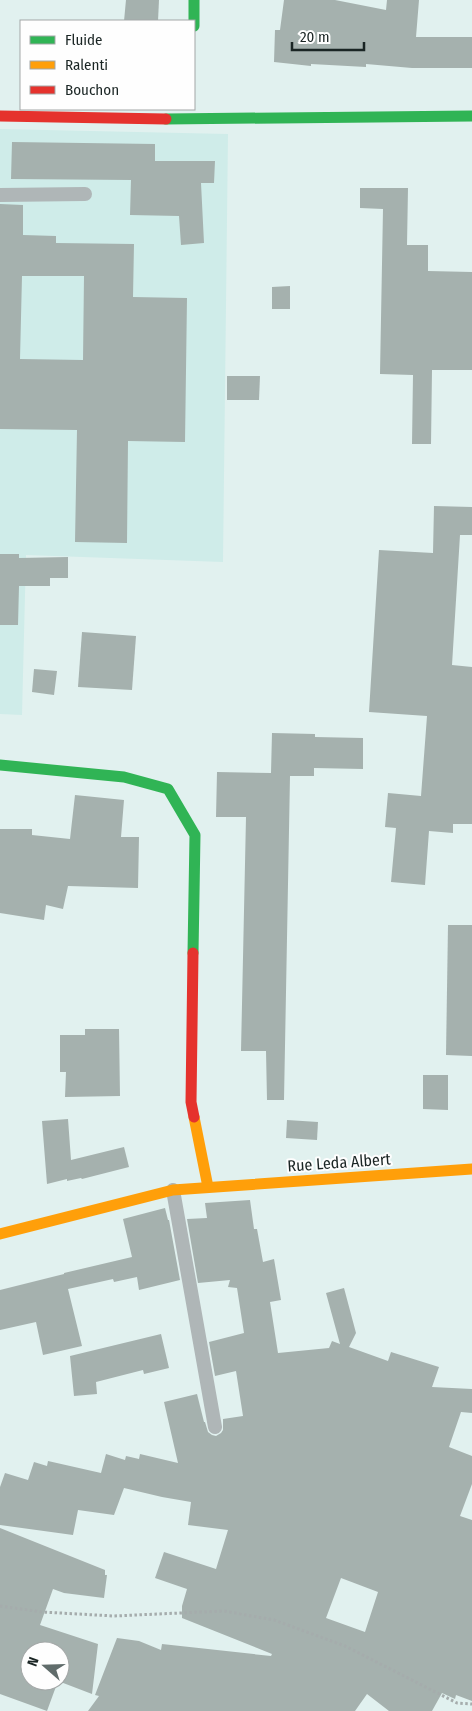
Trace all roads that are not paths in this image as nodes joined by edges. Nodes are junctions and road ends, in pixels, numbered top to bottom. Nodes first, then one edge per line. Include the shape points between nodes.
1 (194, 0) edge
2 (194, 20) edge
3 (191, 114) edge
4 (0, 116) edge
5 (472, 116) edge
6 (85, 194) dead end
7 (0, 195) edge
8 (0, 765) edge
9 (472, 1169) edge
10 (208, 1187) junction
11 (173, 1190) junction
12 (0, 1234) edge
13 (216, 1427) dead end

1 - 2 street
3 - 4 street
3 - 5 street
6 - 7 lane
8 - 10 street via 124,777 168,789 195,835 191,1102
9 - 10 street, Rue Leda Albert
10 - 11 street, Rue Leda Albert
11 - 12 street, Rue Leda Albert
11 - 13 lane

